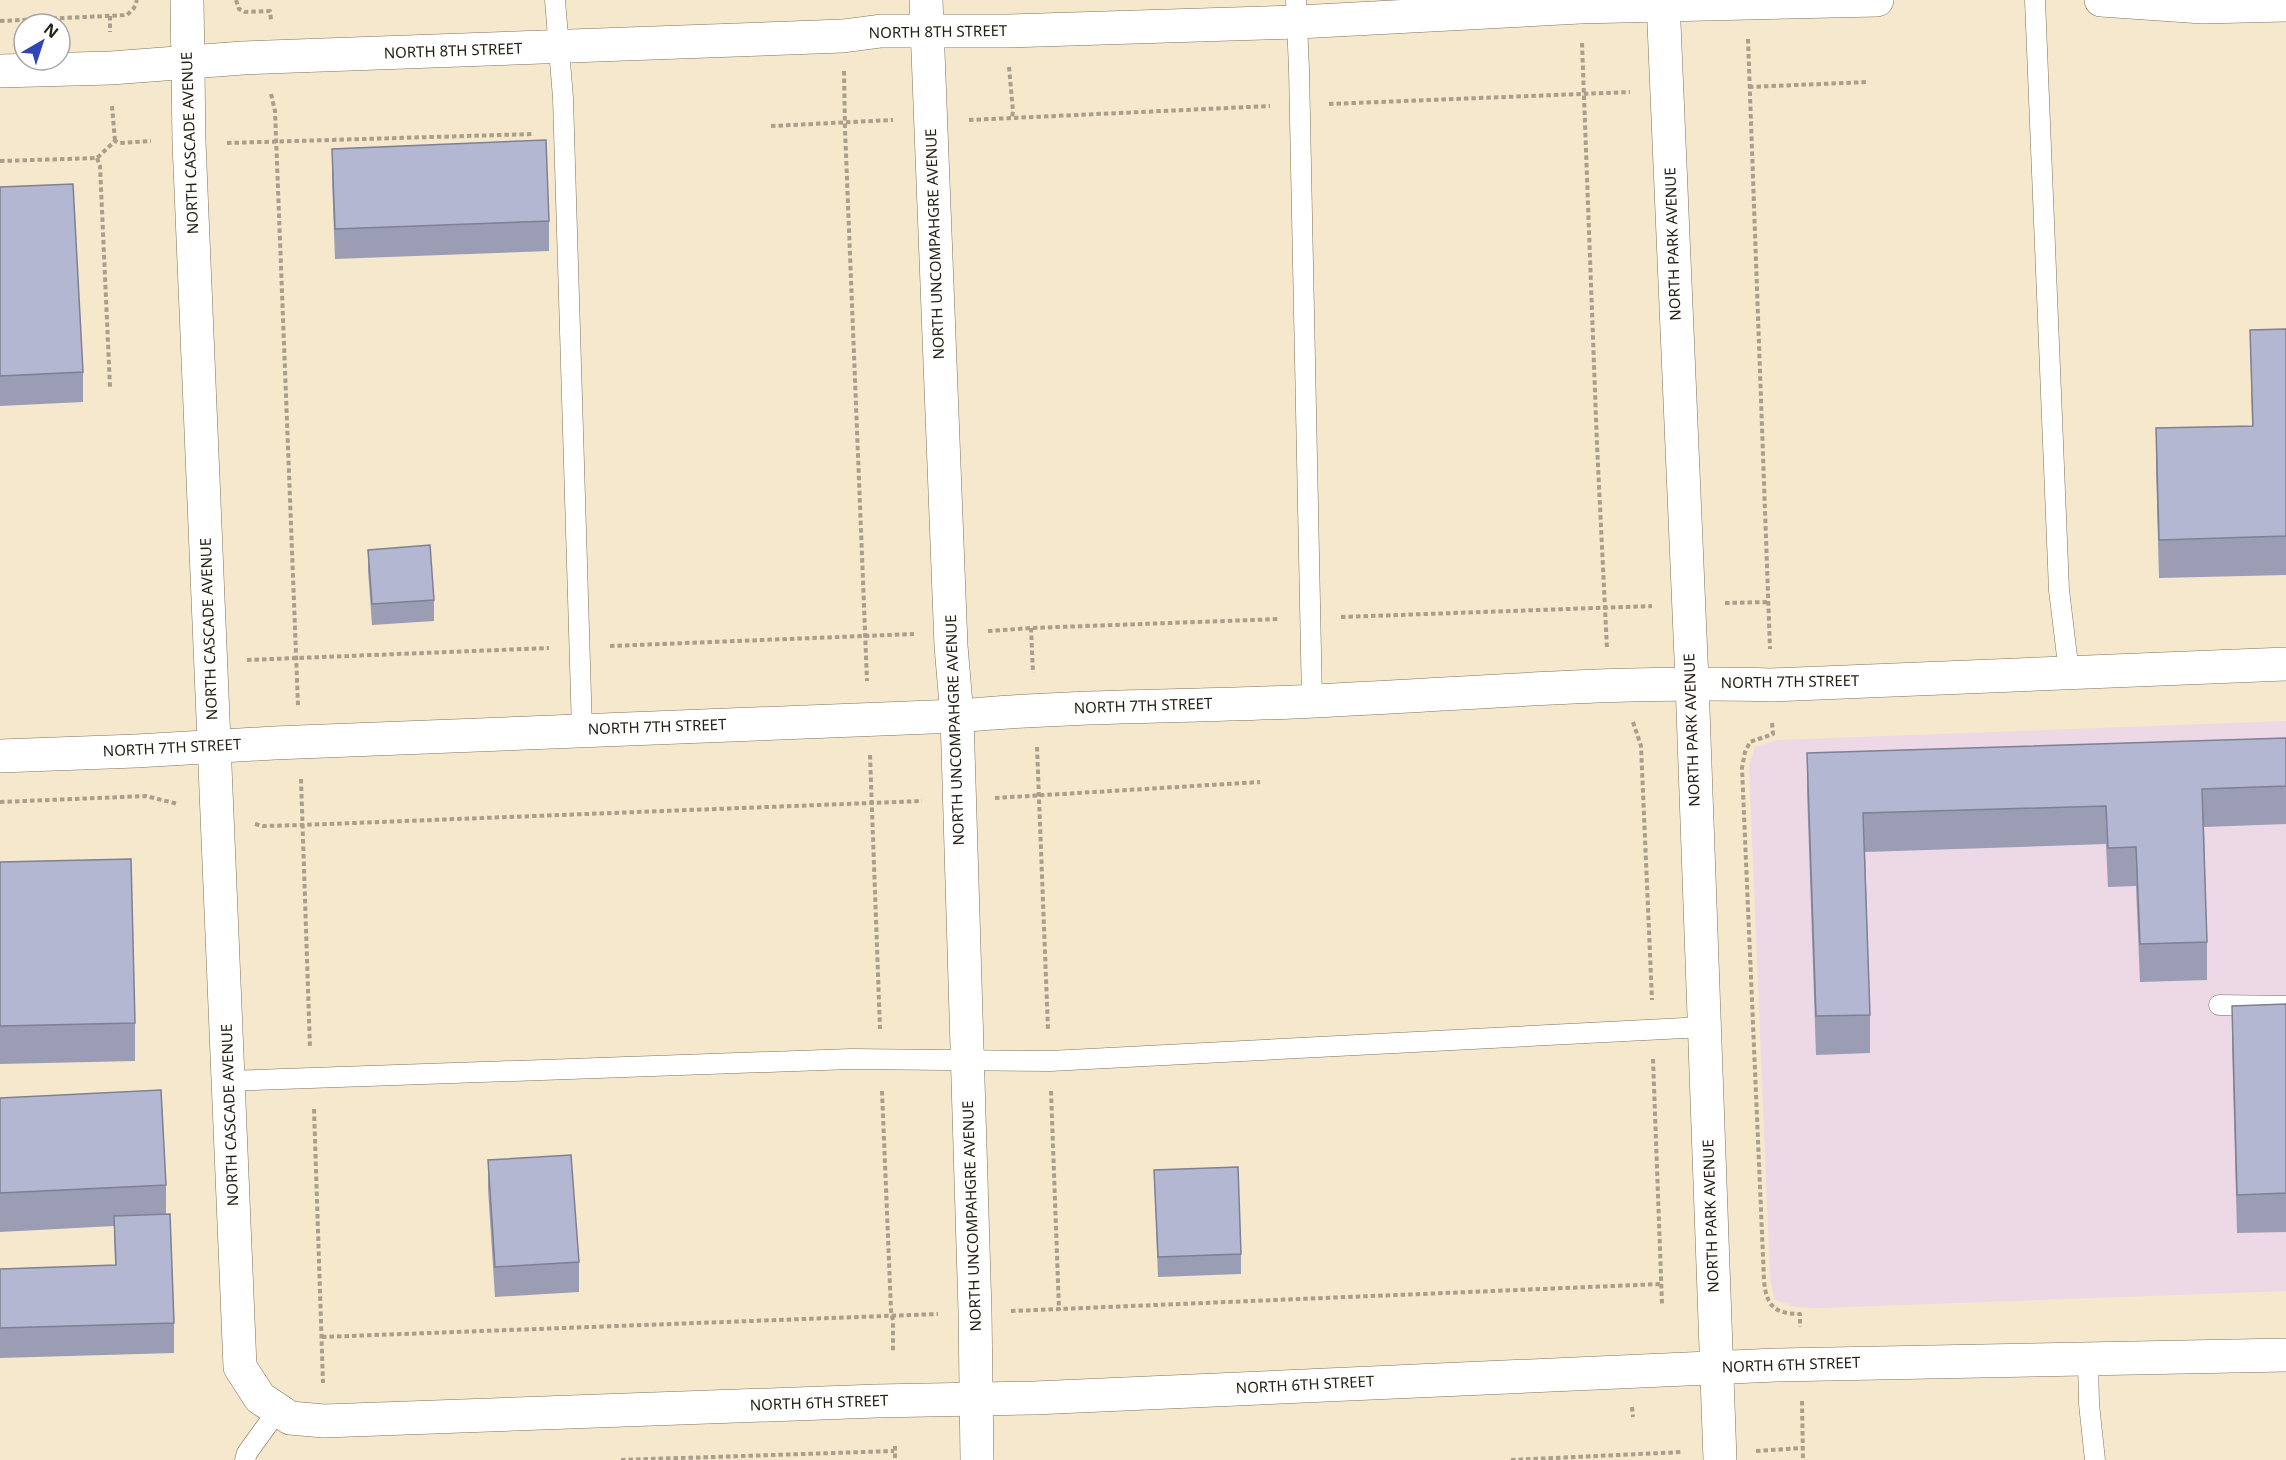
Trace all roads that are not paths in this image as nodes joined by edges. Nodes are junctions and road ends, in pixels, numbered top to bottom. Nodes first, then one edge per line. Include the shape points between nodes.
1 (187, 0) edge
2 (555, 0) edge
3 (1877, 0) edge
4 (2035, 0) edge
5 (2101, 0) edge
6 (1663, 3) edge
7 (2286, 4) edge
8 (1297, 11) edge
9 (927, 16) edge
10 (558, 47) junction
11 (187, 62) junction
12 (0, 71) edge
13 (2286, 664) edge
14 (2069, 673) junction
15 (1692, 682) junction
16 (1312, 701) junction
17 (957, 716) junction
18 (582, 730) junction
19 (213, 746) junction
20 (0, 756) edge
21 (2219, 1005) dead end
22 (2286, 1006) edge
23 (1704, 1027) junction
24 (967, 1059) junction
25 (229, 1081) junction
26 (2286, 1354) edge
27 (2088, 1358) junction
28 (1716, 1368) junction
29 (975, 1400) junction
30 (278, 1410) junction
31 (324, 1421) joint
32 (1720, 1455) edge
33 (245, 1460) edge
34 (977, 1460) edge
35 (2095, 1460) edge

1 - 11 street, NORTH CASCADE AVENUE
2 - 10 lane
3 - 6 street, NORTH 8TH STREET
4 - 14 lane via 2059,578
5 - 7 street via 2203,7
6 - 8 street, NORTH 8TH STREET
6 - 15 street, NORTH PARK AVENUE
8 - 9 street, NORTH 8TH STREET
8 - 16 lane
9 - 10 street, NORTH 8TH STREET via 881,31 843,36
9 - 17 street, NORTH UNCOMPAHGRE AVENUE
10 - 11 street, NORTH 8TH STREET
10 - 18 lane
11 - 12 street, NORTH 8TH STREET
11 - 19 street, NORTH CASCADE AVENUE
13 - 14 street, NORTH 7TH STREET
14 - 15 street, NORTH 7TH STREET via 1771,685
15 - 16 street, NORTH 7TH STREET
15 - 23 street, NORTH PARK AVENUE
16 - 17 street, NORTH 7TH STREET via 1035,709
17 - 18 street, NORTH 7TH STREET
17 - 24 street, NORTH UNCOMPAHGRE AVENUE
18 - 19 street, NORTH 7TH STREET
19 - 20 street, NORTH 7TH STREET
19 - 25 street, NORTH CASCADE AVENUE
21 - 22 lane
23 - 24 lane via 1050,1061
23 - 28 street, NORTH PARK AVENUE
24 - 25 lane
24 - 29 street, NORTH UNCOMPAHGRE AVENUE
25 - 30 street, NORTH CASCADE AVENUE via 240,1367 260,1398
26 - 27 street, NORTH 6TH STREET
27 - 28 street, NORTH 6TH STREET
27 - 35 lane
28 - 29 street, NORTH 6TH STREET
28 - 32 street, NORTH PARK AVENUE
29 - 31 street, NORTH 6TH STREET
29 - 34 street, NORTH UNCOMPAHGRE AVENUE
30 - 31 street, NORTH CASCADE AVENUE via 290,1418
30 - 33 lane

